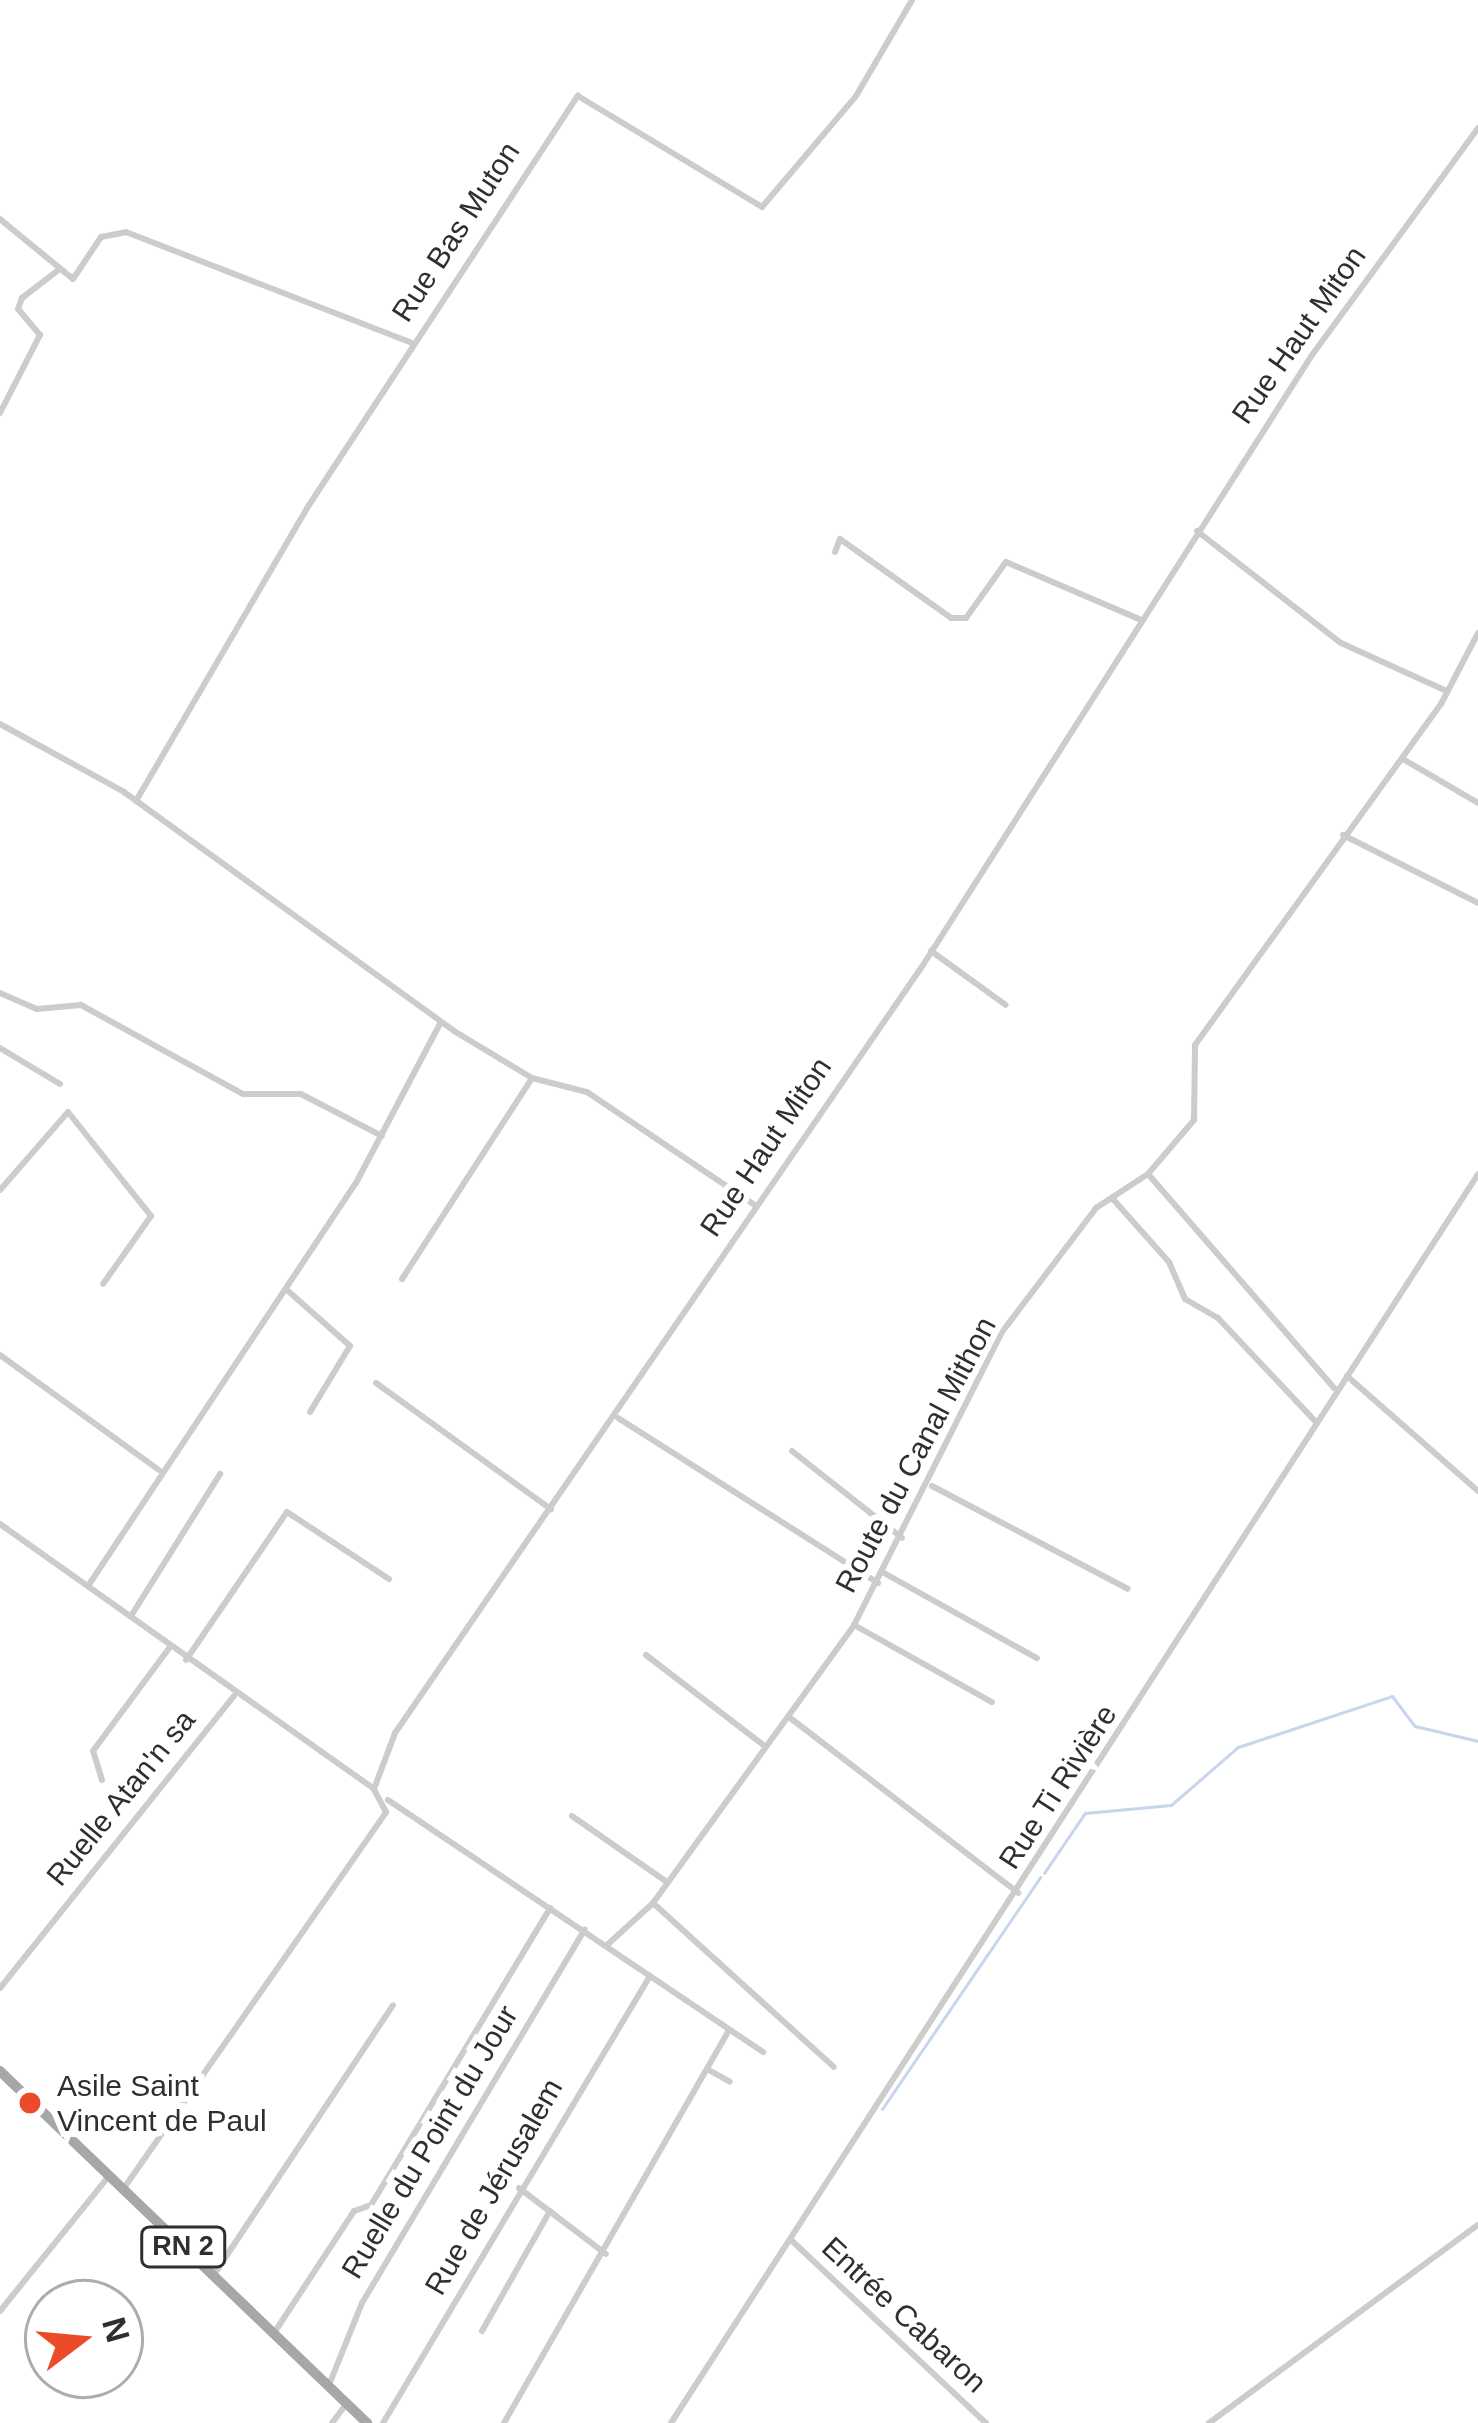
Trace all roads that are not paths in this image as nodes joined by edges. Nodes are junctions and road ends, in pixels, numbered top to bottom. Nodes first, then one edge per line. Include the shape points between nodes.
1 (912, 0) edge
2 (1478, 128) edge
3 (0, 219) edge
4 (57, 271) junction
5 (412, 343) junction
6 (0, 412) edge
7 (1197, 531) junction
8 (835, 552) dead end
9 (1139, 620) junction
10 (1478, 633) edge
11 (1447, 691) junction
12 (0, 724) edge
13 (1402, 759) junction
14 (136, 801) junction
15 (1478, 803) edge
16 (1345, 837) junction
17 (1478, 903) edge
18 (931, 951) junction
19 (0, 993) edge
20 (1006, 1005) dead end
21 (441, 1022) junction
22 (0, 1048) edge
23 (532, 1078) junction
24 (61, 1084) dead end
25 (383, 1137) junction
26 (1148, 1174) junction
27 (1478, 1174) edge
28 (0, 1190) edge
29 (1112, 1198) junction
30 (756, 1205) junction
31 (402, 1279) dead end
32 (103, 1284) dead end
33 (286, 1290) junction
34 (0, 1355) edge
35 (1347, 1376) junction
36 (376, 1383) dead end
37 (1335, 1389) junction
38 (310, 1412) dead end
39 (618, 1418) junction
40 (1316, 1422) junction
41 (792, 1451) dead end
42 (159, 1470) junction
43 (220, 1474) dead end
44 (932, 1486) junction
45 (1478, 1491) edge
46 (551, 1508) junction
47 (0, 1524) edge
48 (902, 1538) junction
49 (884, 1573) junction
50 (389, 1579) dead end
51 (878, 1583) junction
52 (88, 1586) junction
53 (1128, 1589) dead end
54 (131, 1616) junction
55 (854, 1625) junction
56 (170, 1648) junction
57 (646, 1655) dead end
58 (1037, 1658) dead end
59 (186, 1660) junction
60 (235, 1695) junction
61 (992, 1702) dead end
62 (789, 1717) junction
63 (766, 1747) junction
64 (102, 1780) dead end
65 (374, 1789) junction
66 (388, 1800) junction
67 (572, 1816) dead end
68 (668, 1882) junction
69 (1018, 1893) junction
70 (653, 1903) junction
71 (550, 1908) junction
72 (585, 1929) junction
73 (607, 1945) junction
74 (650, 1976) junction
75 (0, 1988) edge
76 (393, 2005) dead end
77 (729, 2030) junction
78 (763, 2052) dead end
79 (834, 2068) dead end
80 (706, 2069) junction
81 (0, 2071) edge
82 (730, 2082) dead end
83 (109, 2176) junction
84 (519, 2188) junction
85 (123, 2189) junction
86 (550, 2211) junction
87 (1478, 2225) edge
88 (790, 2239) junction
89 (606, 2254) junction
90 (213, 2276) junction
91 (0, 2312) edge
92 (482, 2331) dead end
93 (274, 2333) junction
94 (329, 2387) junction
95 (347, 2404) junction
96 (332, 2423) edge
97 (367, 2423) edge
98 (383, 2423) edge
99 (504, 2423) edge
100 (671, 2423) edge
101 (986, 2423) edge
102 (1209, 2423) edge

1 - 5 street, Rue Bas Muton via 856,96 762,207 578,96
2 - 7 street, Rue Haut Miton
3 - 4 street
4 - 5 street via 82,278 101,237 127,232
4 - 6 street via 22,298 18,310 40,335
5 - 14 street, Rue Bas Muton
7 - 9 street, Rue Haut Miton
7 - 11 street via 1341,643
8 - 9 street via 840,539 951,618 966,618 1006,562
9 - 18 street, Rue Haut Miton
10 - 11 street, Route du Canal Mithon
11 - 13 street, Route du Canal Mithon
12 - 14 street
13 - 15 street
13 - 16 street, Route du Canal Mithon
14 - 21 street
16 - 17 street
16 - 26 street, Route du Canal Mithon via 1195,1045 1198,1113
18 - 20 street
18 - 30 street, Rue Haut Miton
19 - 25 street via 37,1009 80,1005 243,1094 302,1094
21 - 23 street
21 - 25 street
22 - 24 street
23 - 30 street via 587,1092
23 - 31 street
25 - 33 street
26 - 29 street, Route du Canal Mithon
26 - 37 street
27 - 35 street, Rue Ti Rivière
28 - 32 street via 68,1112 151,1216
29 - 40 street via 1169,1262 1186,1299 1218,1318
29 - 44 street, Route du Canal Mithon via 1002,1332
30 - 39 street, Rue Haut Miton
33 - 38 street via 350,1346
33 - 42 street
34 - 42 street
35 - 37 street, Rue Ti Rivière
35 - 45 street
36 - 46 street
37 - 40 street, Rue Ti Rivière
39 - 46 street, Rue Haut Miton
39 - 51 street
40 - 69 street, Rue Ti Rivière
41 - 48 street
42 - 52 street
43 - 54 street
44 - 48 street, Route du Canal Mithon
44 - 53 street
46 - 65 street, Rue Haut Miton via 395,1733
47 - 52 street
48 - 49 street, Route du Canal Mithon
49 - 51 street, Route du Canal Mithon
49 - 58 street
50 - 59 street via 287,1511
51 - 55 street, Route du Canal Mithon
52 - 54 street
54 - 56 street
55 - 61 street
55 - 62 street, Route du Canal Mithon
56 - 59 street
56 - 64 street via 93,1751
57 - 63 street
59 - 60 street
60 - 65 street
60 - 75 street, Ruelle Atan'n sa
62 - 63 street, Route du Canal Mithon
62 - 69 street
63 - 68 street, Route du Canal Mithon
65 - 66 street
66 - 71 street
66 - 85 street
67 - 68 street
68 - 70 street, Route du Canal Mithon
69 - 88 street, Rue Ti Rivière
70 - 73 street, Route du Canal Mithon
70 - 79 street
71 - 72 street
71 - 93 street via 371,2205 354,2212
72 - 73 street
72 - 94 street, Ruelle du Point du Jour via 362,2303
73 - 74 street
74 - 77 street
74 - 84 street, Rue de Jérusalem
76 - 90 street
77 - 78 street
77 - 80 street
80 - 82 street
80 - 89 street
81 - 83 main road, RN 2
83 - 85 main road, RN 2
83 - 91 street
84 - 86 street
84 - 98 street, Rue de Jérusalem
85 - 90 main road, RN 2
86 - 89 street
86 - 92 street
87 - 102 street
88 - 100 street, Rue Ti Rivière
88 - 101 street, Entrée Cabaron
89 - 99 street
90 - 93 main road, RN 2
93 - 94 main road, RN 2
94 - 95 main road, RN 2
95 - 96 street
95 - 97 main road, RN 2

